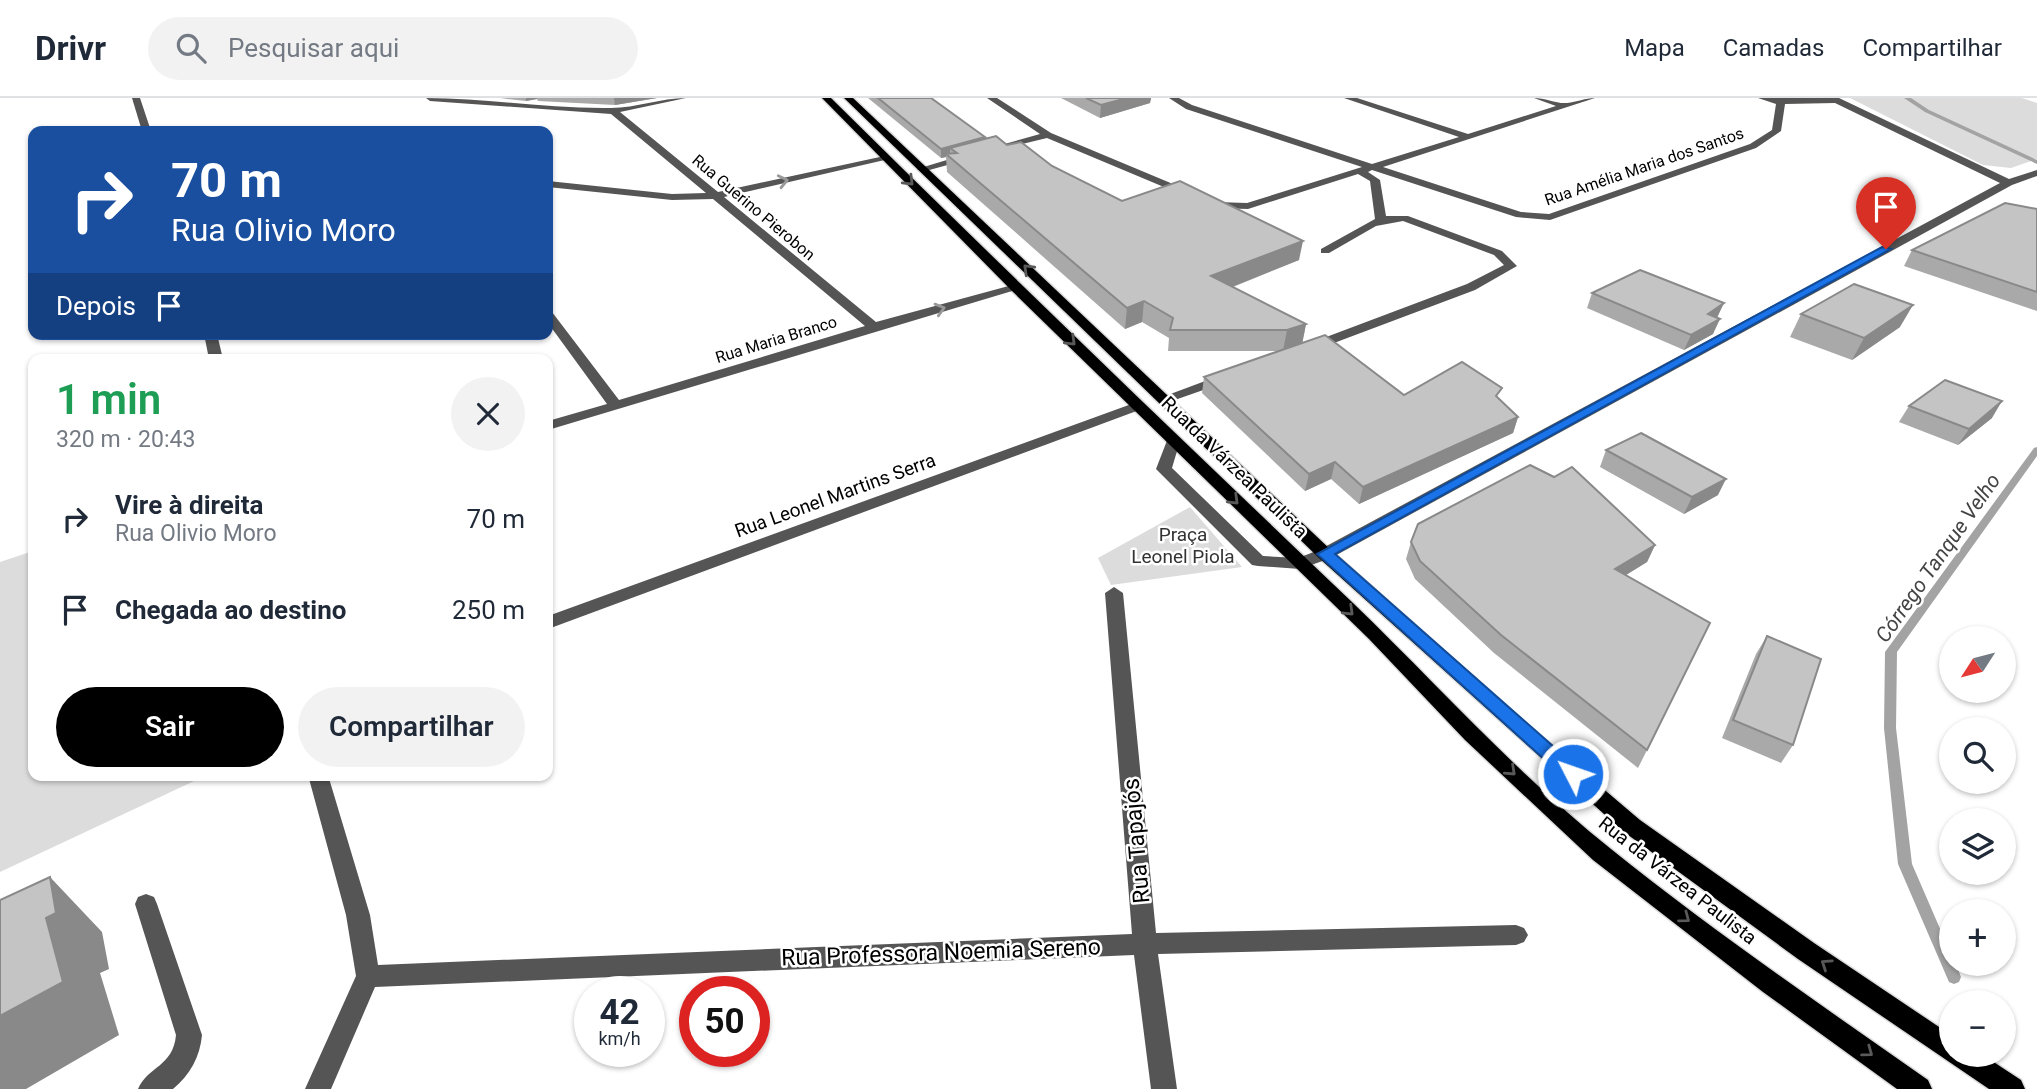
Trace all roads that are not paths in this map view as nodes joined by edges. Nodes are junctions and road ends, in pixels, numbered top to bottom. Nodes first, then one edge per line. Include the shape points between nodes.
1 (136, 98) edge
2 (430, 98) edge
3 (682, 98) edge
4 (826, 98) edge
5 (848, 98) edge
6 (991, 98) edge
7 (1173, 98) edge
8 (1348, 98) edge
9 (1538, 98) edge
10 (1591, 98) edge
11 (1762, 98) edge
12 (1834, 99) edge
13 (1781, 102) junction
14 (1566, 106) junction
15 (613, 111) junction
16 (145, 126) edge
17 (1048, 135) junction
18 (1465, 136) junction
19 (886, 157) junction
20 (1363, 168) junction
21 (922, 169) junction
22 (2037, 173) edge
23 (2007, 183) junction
24 (553, 185) edge
25 (716, 196) junction
26 (1381, 220) junction
27 (1325, 251) dead end
28 (1016, 288) junction
29 (553, 322) edge
30 (874, 327) junction
31 (1300, 351) edge
32 (1234, 374) edge
33 (1164, 399) junction
34 (616, 406) junction
35 (1138, 406) junction
36 (553, 425) edge
37 (1173, 441) junction
38 (1325, 554) junction
39 (1300, 564) junction
40 (1114, 593) dead end
41 (553, 621) edge
42 (320, 781) edge
43 (146, 904) dead end
44 (1516, 935) dead end
45 (1145, 944) junction
46 (368, 976) junction
47 (1939, 1041) edge
48 (1978, 1067) edge
49 (150, 1089) edge
50 (318, 1089) edge
51 (1164, 1089) edge
52 (1919, 1089) edge
53 (2012, 1089) edge

1 - 16 street
2 - 15 street
3 - 15 street
4 - 19 main road, Rua da Várzea Paulista
5 - 21 main road, Rua da Várzea Paulista
6 - 17 street
7 - 20 street, Rua Amélia Maria dos Santos
8 - 18 street
9 - 14 street
10 - 14 street
11 - 13 street
12 - 13 street
12 - 23 street
13 - 20 street, Rua Amélia Maria dos Santos via 1776,131 1753,146 1549,217 1520,215
14 - 18 street
15 - 25 street, Rua Guerino Pierobon
17 - 20 street via 1214,205 1248,206
17 - 21 street
18 - 20 street
25 -> 19 street
19 -> 28 main road, Rua da Várzea Paulista
20 - 26 street via 1375,180
33 -> 21 main road, Rua da Várzea Paulista
22 - 23 street
23 - 38 street
24 - 25 street via 671,197
25 - 30 street, Rua Guerino Pierobon
26 - 27 street
26 - 31 street via 1404,218 1452,234 1498,253 1511,266 1471,287
30 -> 28 street, Rua Maria Branco
28 -> 35 main road, Rua da Várzea Paulista
29 - 34 street
30 - 34 street, Rua Maria Branco
32 - 33 street
33 - 38 main road, Rua da Várzea Paulista
34 - 36 street, Rua Maria Branco
35 - 37 main road, Rua da Várzea Paulista
35 - 41 street, Rua Leonel Martins Serra
37 -> 39 main road, Rua da Várzea Paulista
37 - 39 street via 1164,469 1192,498 1258,561
38 - 39 street
47 -> 38 main road, Rua da Várzea Paulista via 1632,826
39 -> 52 main road, Rua da Várzea Paulista via 1472,735 1601,854
40 - 45 street, Rua Tapajós
42 - 46 street via 358,915
43 - 49 street via 189,1035 182,1062
44 - 45 street, Rua Professora Noemia Sereno
45 - 46 street, Rua Professora Noemia Sereno
45 - 51 street, Rua Tapajós
46 - 50 street
48 - 53 main road

